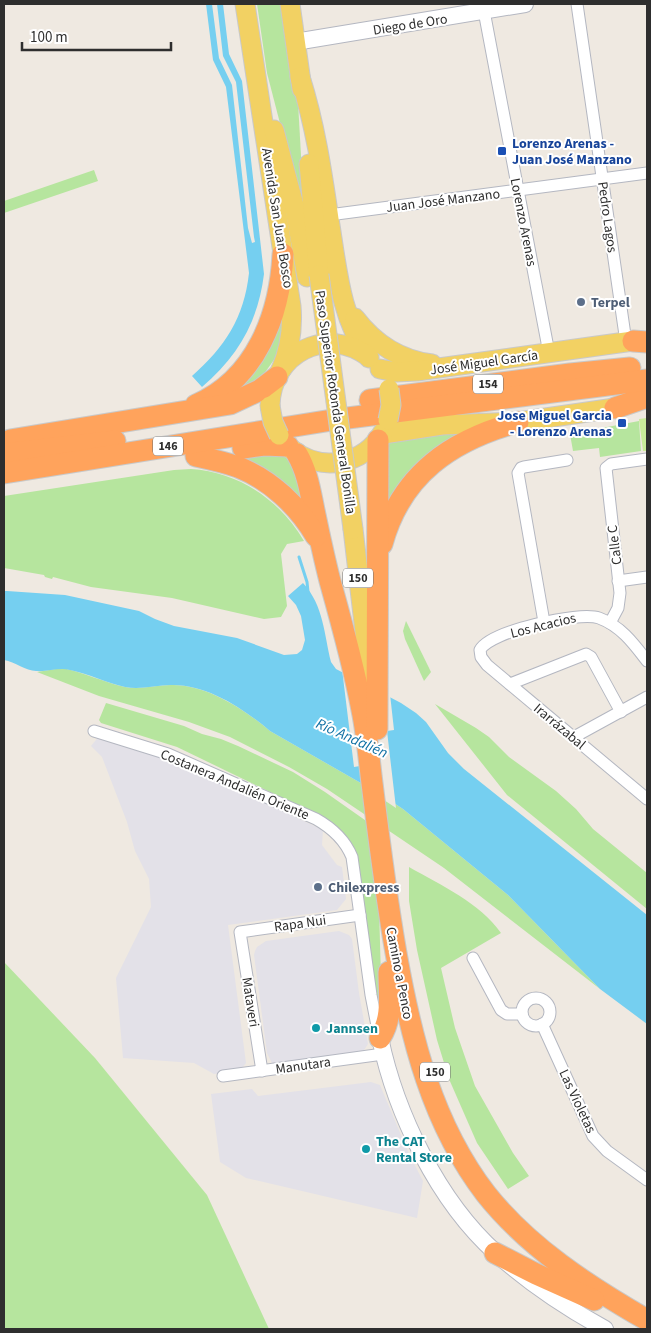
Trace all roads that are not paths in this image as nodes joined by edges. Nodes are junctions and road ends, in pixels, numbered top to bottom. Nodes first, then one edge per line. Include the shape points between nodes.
1 (245, 4) edge
2 (290, 4) edge
3 (525, 4) edge
4 (577, 4) edge
5 (483, 8) edge
6 (296, 42) junction
7 (254, 64) junction
8 (300, 77) junction
9 (647, 173) edge
10 (602, 179) junction
11 (518, 190) junction
12 (329, 215) junction
13 (283, 254) junction
14 (313, 276) junction
15 (344, 303) junction
16 (638, 341) edge
17 (549, 352) junction
18 (375, 363) junction
19 (458, 365) junction
20 (647, 366) edge
21 (279, 373) junction
22 (647, 380) edge
23 (647, 397) edge
24 (647, 404) edge
25 (615, 408) junction
26 (331, 413) junction
27 (170, 414) junction
28 (518, 422) junction
29 (383, 431) junction
30 (4, 441) edge
31 (288, 445) junction
32 (4, 454) edge
33 (196, 456) junction
34 (567, 460) dead end
35 (647, 460) edge
36 (647, 465) edge
37 (4, 474) edge
38 (4, 486) edge
39 (322, 547) junction
40 (377, 569) junction
41 (647, 577) edge
42 (618, 581) junction
43 (544, 622) junction
44 (610, 623) junction
45 (358, 626) junction
46 (480, 650) joint
47 (647, 661) edge
48 (510, 684) junction
49 (647, 698) edge
50 (621, 712) junction
51 (369, 716) junction
52 (94, 730) dead end
53 (574, 737) junction
54 (647, 799) edge
55 (388, 867) junction
56 (387, 902) junction
57 (360, 915) junction
58 (240, 932) joint
59 (473, 958) dead end
60 (522, 1014) junction
61 (537, 1025) junction
62 (381, 1046) junction
63 (262, 1071) junction
64 (223, 1076) dead end
65 (647, 1180) edge
66 (496, 1253) junction
67 (647, 1307) edge
68 (647, 1321) edge
69 (606, 1329) edge

1 - 7 main road, Avenida San Juan Bosco
2 - 6 main road
3 - 5 street, Diego de Oro
4 - 10 street, Pedro Lagos
5 - 6 street, Diego de Oro
5 - 11 street, Lorenzo Arenas
6 - 8 main road
7 - 13 main road, Avenida San Juan Bosco
7 - 14 main road, Avenida San Juan Bosco
8 - 12 main road via 315,128
8 - 14 main road
9 - 10 street, Juan José Manzano
10 - 11 street, Juan José Manzano
10 - 16 street, Pedro Lagos
11 - 12 street, Juan José Manzano
11 - 17 street, Lorenzo Arenas
12 - 15 main road
13 - 21 main road, Avenida San Juan Bosco via 292,319 289,348
13 - 27 highway via 276,307 264,339 249,362 220,392
14 - 45 main road, Paso Superior Rotonda General Bonilla / 150
15 - 18 main road via 356,335
15 - 19 main road via 372,338 398,354 426,363
16 - 17 main road, José Miguel García
17 - 19 main road, José Miguel García
18 - 19 main road, José Miguel García via 396,372
18 - 21 main road via 346,345 319,344 300,352
18 - 29 main road, bridge via 389,390 391,405
20 - 26 highway, 154 via 570,374
21 - 27 highway via 260,390 240,400
21 - 31 main road, bridge via 270,406 273,422
22 - 26 highway, 154
23 - 25 highway
24 - 25 street
25 - 28 main road
26 - 32 highway, 146
26 - 37 highway, 146
27 - 30 highway
28 - 29 main road
28 - 40 highway via 489,430 456,446 431,464 399,502 384,539
29 - 31 main road via 362,455 340,463 318,462
29 - 40 highway
31 - 33 highway via 272,444
31 - 39 highway via 306,472
33 - 38 highway
33 - 39 highway via 237,467 264,481 293,505
34 - 43 street via 524,467 518,473
35 - 36 street
35 - 42 street, Calle C via 606,466
39 - 45 highway
40 - 45 highway
41 - 42 street
42 - 44 street, Calle C via 619,603
43 - 44 street, Los Acacios via 584,616
43 - 46 street, Los Acacios via 491,640
44 - 47 street via 630,639
45 - 51 highway
45 - 51 highway
46 - 48 street, Irarrázabal via 483,661
48 - 50 street via 586,654 591,657
48 - 53 street, Irarrázabal
49 - 50 street
50 - 53 street
51 - 55 highway, Camino a Penco / 150
52 - 57 street, Costanera Andalién Oriente via 168,754 316,819 334,832 352,857
53 - 54 street, Irarrázabal
55 - 56 highway, Camino a Penco / 150
55 - 67 highway, Camino a Penco / 150 via 399,904 425,1040 447,1104 467,1144 492,1182 537,1232 590,1274
56 - 62 highway via 389,1014
56 - 68 highway, Camino a Penco / 150 via 418,1056 437,1108 462,1158 486,1193 529,1239 582,1281
57 - 58 street, Rapa Nui
57 - 62 street, Costanera Andalién Oriente
58 - 63 street, Mataveri
59 - 60 street via 501,1010 507,1014
60 - 61 street via 526,1022
60 - 61 street via 528,1000 544,1000 549,1008 548,1018
61 - 65 street, Las Violetas via 557,1056 593,1136 607,1151
62 - 63 street, Manutara
62 - 66 street via 406,1119 425,1158 462,1215
63 - 64 street, Manutara
66 - 68 highway via 578,1294
66 - 69 street via 551,1296

